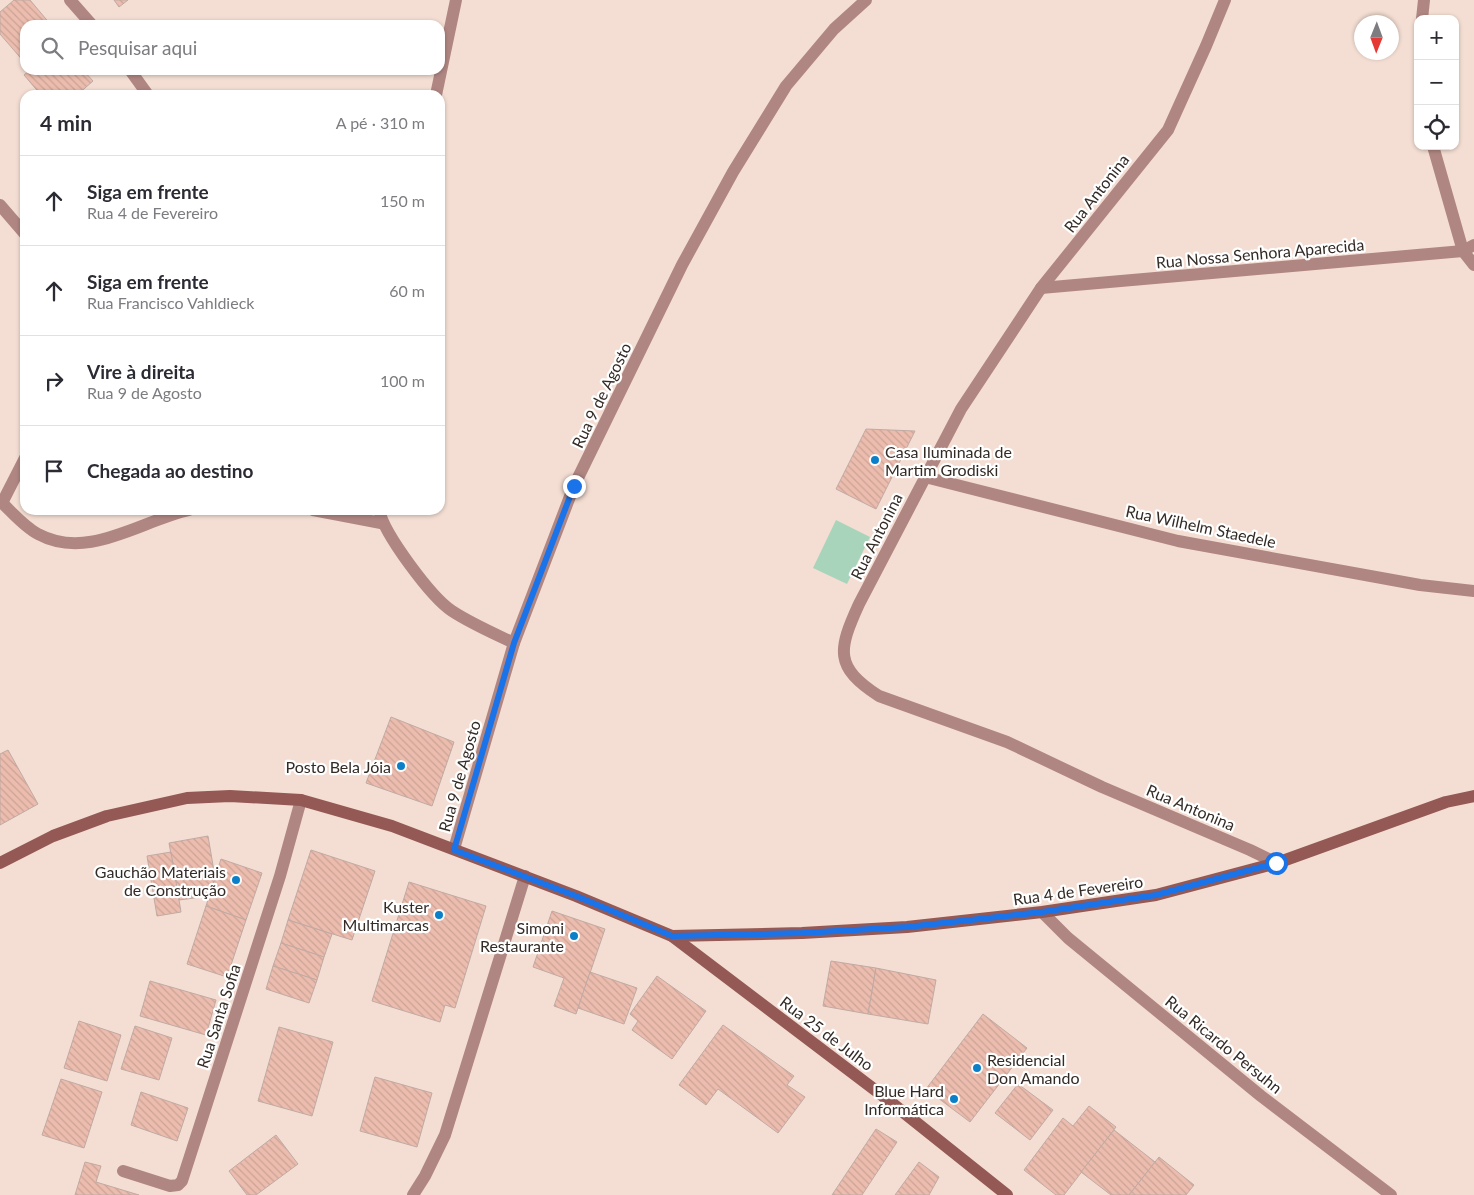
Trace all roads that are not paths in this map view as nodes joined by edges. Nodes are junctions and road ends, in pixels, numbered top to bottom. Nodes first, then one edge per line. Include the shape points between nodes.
1 (70, 0) edge
2 (456, 0) edge
3 (866, 0) edge
4 (1225, 0) edge
5 (1424, 0) edge
6 (1422, 15) edge
7 (88, 20) edge
8 (445, 52) edge
9 (134, 75) edge
10 (440, 75) edge
11 (144, 90) edge
12 (437, 90) edge
13 (1434, 150) edge
14 (0, 205) edge
15 (20, 228) edge
16 (1468, 248) edge
17 (1474, 265) edge
18 (1041, 288) junction
19 (20, 467) edge
20 (925, 477) junction
21 (1, 502) edge
22 (175, 515) edge
23 (380, 516) edge
24 (1474, 591) edge
25 (514, 643) junction
26 (1474, 796) edge
27 (301, 800) junction
28 (454, 850) junction
29 (0, 863) edge
30 (1276, 863) junction
31 (525, 876) junction
32 (1042, 912) junction
33 (672, 936) junction
34 (123, 1171) dead end
35 (413, 1195) edge
36 (1007, 1195) edge
37 (1391, 1195) edge

1 - 7 street
2 - 8 street
3 - 25 street, Rua 9 de Agosto via 834,29 786,86 733,172 682,265 574,486
4 - 18 street, Rua Antonina via 1168,130
5 - 6 street
9 - 11 street
10 - 12 street
13 - 16 street
14 - 15 street
16 - 17 street
16 - 18 street, Rua Nossa Senhora Aparecida
18 - 20 street, Rua Antonina via 961,409
19 - 21 street
20 - 24 street, Rua Wilhelm Staedele via 1178,541 1420,585
20 - 30 street, Rua Antonina via 848,629 844,646 846,668 860,684 879,696 1008,742
21 - 22 street via 36,534 64,544 97,542
23 - 25 street via 422,580 450,610
25 - 28 street, Rua 9 de Agosto
26 - 30 main road, Rua 4 de Fevereiro via 1446,802
27 - 28 main road via 392,826
27 - 29 main road via 230,796 187,798 145,806 53,836
27 - 34 street, Rua Santa Sofia via 277,886 182,1181 170,1186
28 - 31 main road
30 - 32 main road, Rua 4 de Fevereiro via 1156,895
31 - 33 main road
31 - 35 street via 445,1135
32 - 33 main road, Rua 4 de Fevereiro via 907,927
32 - 37 street, Rua Ricardo Persuhn via 1068,938 1261,1096
33 - 36 main road, Rua 25 de Julho via 884,1096

